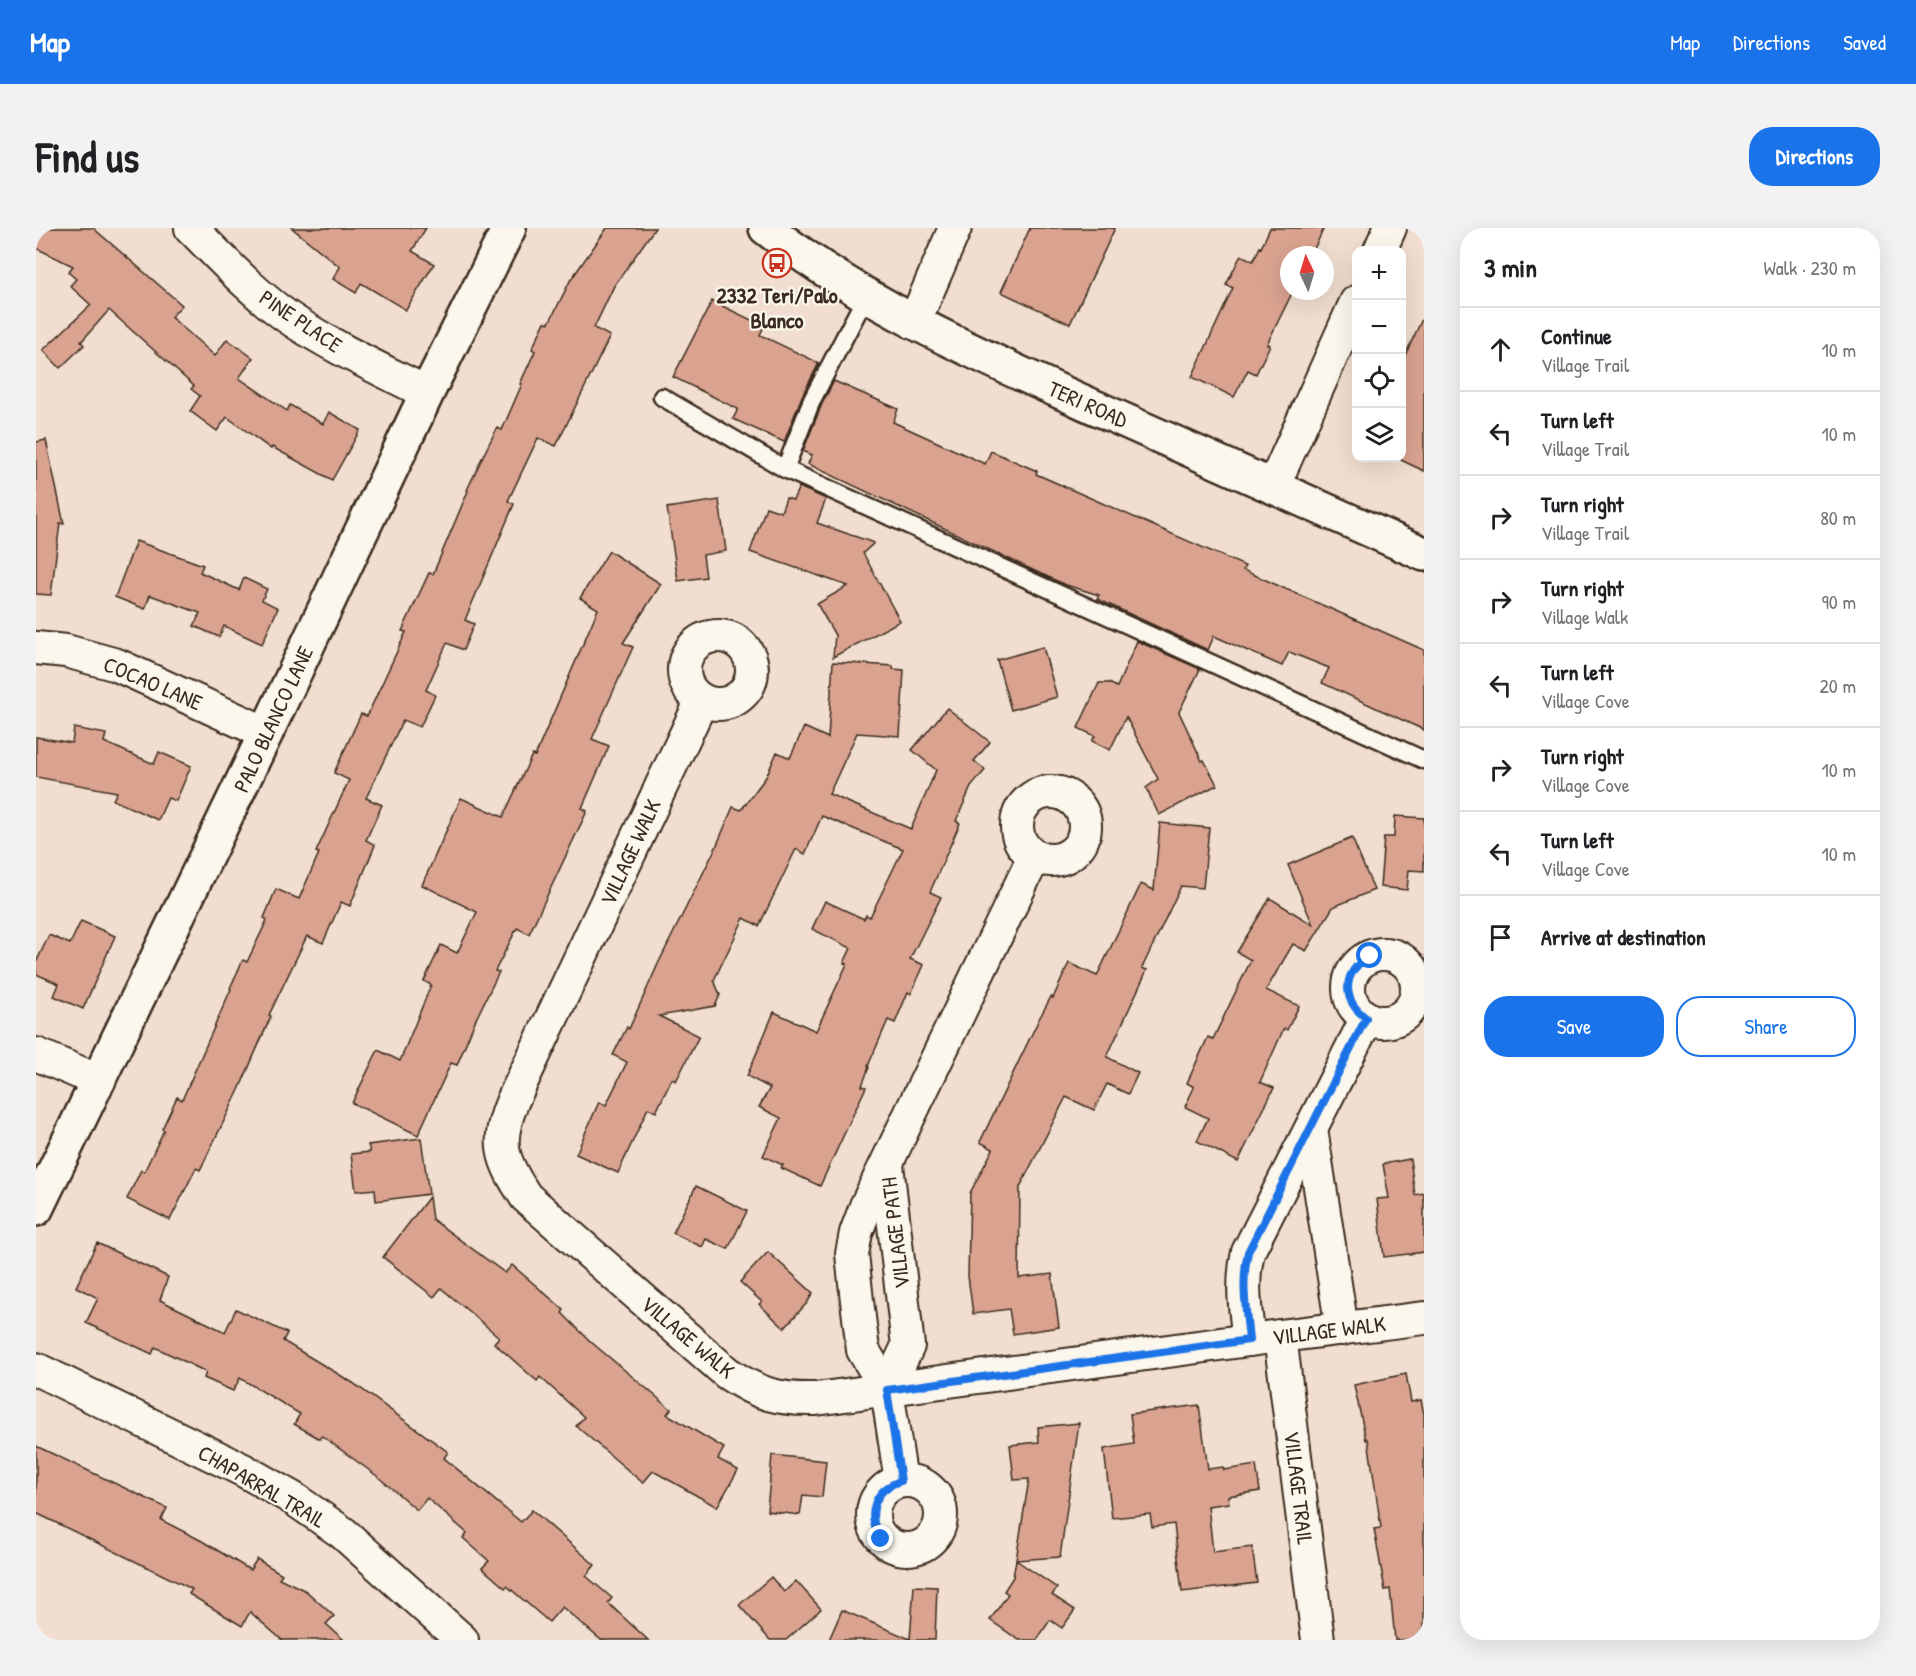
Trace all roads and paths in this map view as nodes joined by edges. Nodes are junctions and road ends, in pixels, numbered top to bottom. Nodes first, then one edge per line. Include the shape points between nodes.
1 (191, 228) edge
2 (509, 228) edge
3 (766, 228) edge
4 (955, 228) edge
5 (1390, 228) edge
6 (1382, 246) edge
7 (866, 297) junction
8 (1352, 311) edge
9 (914, 323) junction
10 (427, 393) junction
11 (662, 397) dead end
12 (785, 470) junction
13 (1273, 487) junction
14 (1424, 554) edge
15 (36, 648) edge
16 (702, 700) dead end
17 (266, 733) junction
18 (1424, 760) edge
19 (1034, 857) dead end
20 (1366, 1018) dead end
21 (36, 1054) edge
22 (99, 1081) junction
23 (1311, 1129) junction
24 (887, 1166) junction
25 (36, 1209) edge
26 (1424, 1318) edge
27 (1342, 1329) junction
28 (1280, 1336) junction
29 (1249, 1340) junction
30 (36, 1369) edge
31 (887, 1390) junction
32 (901, 1481) dead end
33 (462, 1640) edge
34 (1318, 1640) edge

1 - 10 street, PINE PLACE via 254,290 287,316 323,340
2 - 10 street, PALO BLANCO LANE
3 - 7 street, TERI ROAD
4 - 9 street
5 - 6 street
7 - 9 street, TERI ROAD
7 - 12 lane via 812,400
8 - 13 street
9 - 13 street, TERI ROAD
10 - 17 street, PALO BLANCO LANE
11 - 12 lane
12 - 18 lane
13 - 14 street, TERI ROAD
15 - 17 street, COCAO LANE via 66,651 117,665
16 - 31 street, VILLAGE WALK via 513,1100 504,1124 504,1158 526,1197 747,1386 790,1400
17 - 22 street, PALO BLANCO LANE
19 - 24 street
20 - 23 street
21 - 22 street
22 - 25 street, PALO BLANCO LANE
23 - 27 street
23 - 29 street via 1248,1252 1243,1289
24 - 31 street, VILLAGE PATH via 908,1346
24 - 31 street, VILLAGE PATH via 866,1206 852,1254 863,1350
26 - 27 street, VILLAGE WALK
27 - 28 street, VILLAGE WALK
28 - 29 street, VILLAGE WALK
28 - 34 street, VILLAGE TRAIL
29 - 31 street, VILLAGE WALK
30 - 33 street, CHAPARRAL TRAIL via 294,1499 343,1533
31 - 32 street

